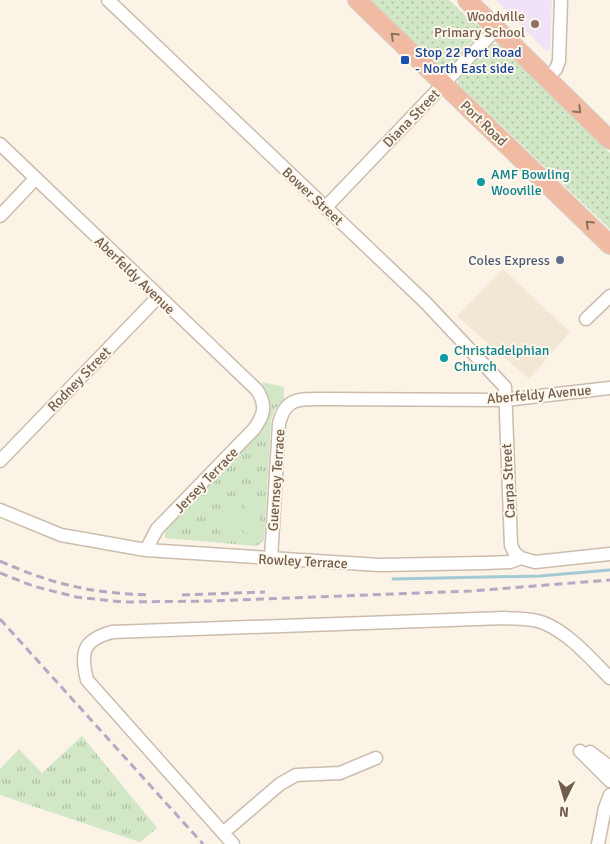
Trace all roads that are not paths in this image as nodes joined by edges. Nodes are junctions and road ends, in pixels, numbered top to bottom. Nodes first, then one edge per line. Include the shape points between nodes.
1 (108, 0) edge
2 (357, 0) edge
3 (467, 0) edge
4 (561, 0) edge
5 (496, 29) junction
6 (547, 79) junction
7 (444, 85) junction
8 (610, 140) edge
9 (0, 144) edge
10 (36, 178) junction
11 (326, 207) junction
12 (0, 216) edge
13 (610, 245) edge
14 (610, 296) edge
15 (158, 297) junction
16 (586, 319) dead end
17 (610, 388) edge
18 (505, 400) junction
19 (288, 403) joint
20 (264, 408) joint
21 (0, 461) edge
22 (0, 510) edge
23 (146, 550) junction
24 (610, 554) edge
25 (521, 558) junction
26 (271, 559) junction
27 (610, 678) edge
28 (376, 758) dead end
29 (610, 767) edge
30 (610, 781) edge
31 (610, 795) edge
32 (224, 832) junction
33 (234, 844) edge
34 (598, 844) edge

1 - 11 street, Bower Street
7 -> 2 highway, Port Road
3 - 5 highway
4 - 6 street via 559,61
5 - 6 highway
5 - 7 street, Diana Street
6 -> 8 highway
7 - 11 street, Diana Street
13 -> 7 highway, Port Road
9 - 10 street, Aberfeldy Avenue
10 - 12 street
10 - 15 street, Aberfeldy Avenue
11 - 18 street, Bower Street via 496,375 505,387
14 - 16 street
15 - 20 street, Aberfeldy Avenue via 257,390
15 - 21 street, Rodney Street
17 - 18 street, Aberfeldy Avenue
18 - 19 street, Aberfeldy Avenue via 323,398
18 - 25 street, Carpa Street via 511,545
19 - 26 street, Guernsey Terrace via 279,424
20 - 23 street, Jersey Terrace via 254,429 157,529
22 - 23 street, Rowley Terrace via 61,535
23 - 26 street, Rowley Terrace
24 - 25 street, Rowley Terrace via 535,562
25 - 26 street, Rowley Terrace via 510,562 379,565
27 - 32 street via 574,642 558,631 542,622 505,618 112,632 94,637 85,649 83,664 87,680
28 - 32 street via 340,773 296,775 280,784
29 - 30 street via 591,752 580,751
31 - 34 street
32 - 33 street

